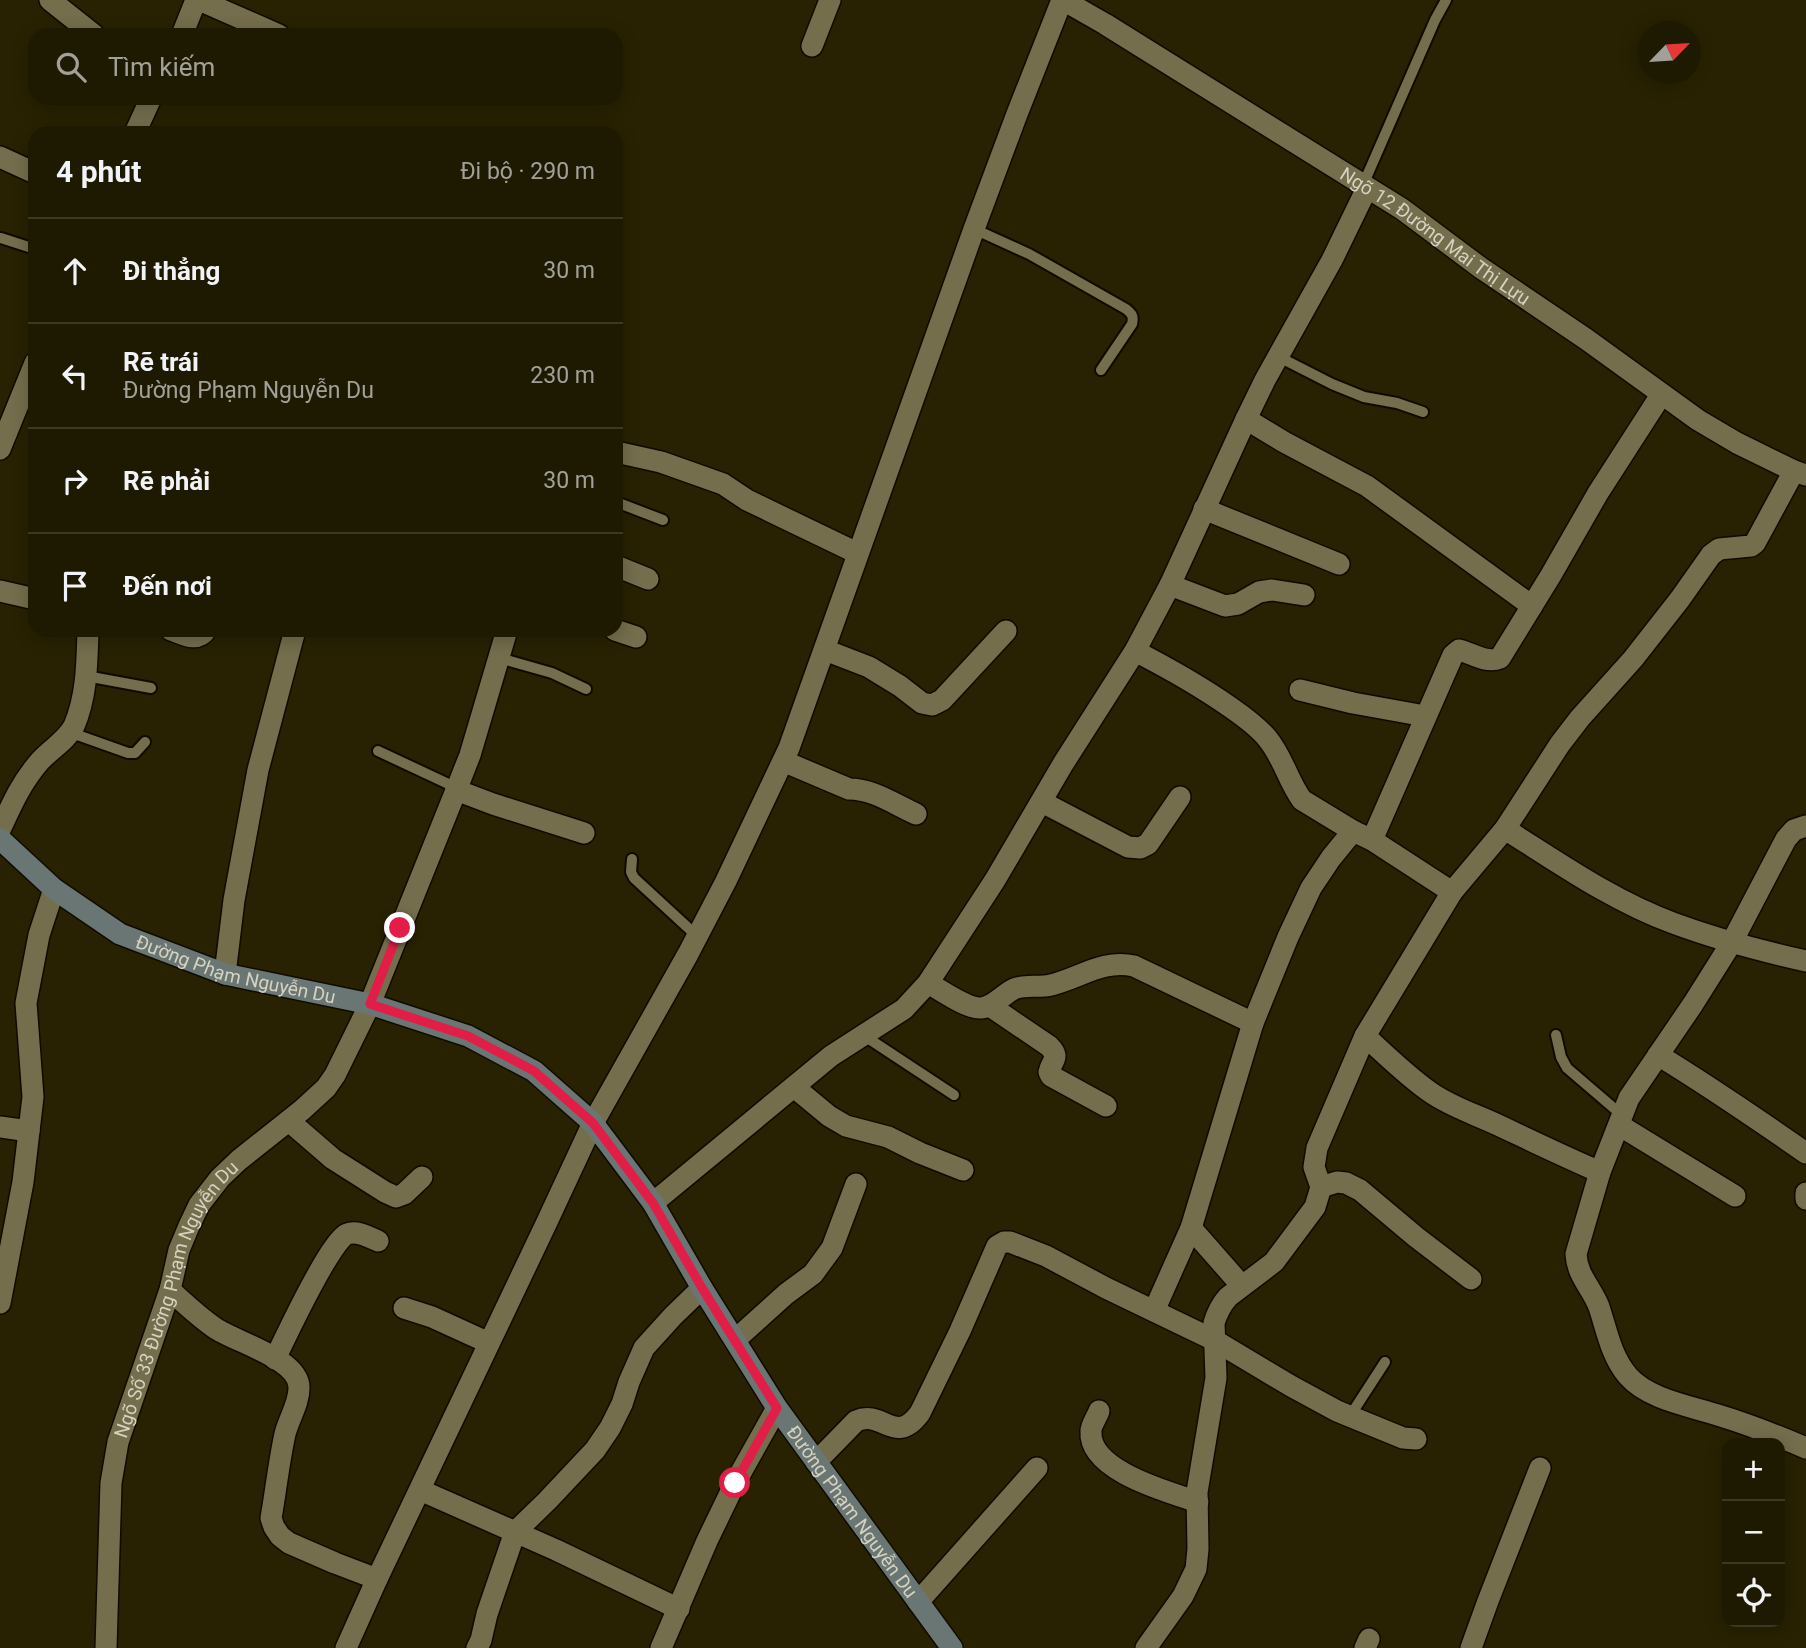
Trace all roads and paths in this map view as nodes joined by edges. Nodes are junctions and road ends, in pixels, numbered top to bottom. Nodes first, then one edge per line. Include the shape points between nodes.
1 (50, 0) edge
2 (831, 0) edge
3 (1062, 0) edge
4 (1446, 0) edge
5 (192, 2) edge
6 (85, 28) edge
7 (184, 28) edge
8 (261, 28) edge
9 (812, 46) dead end
10 (148, 105) edge
11 (138, 126) edge
12 (0, 157) edge
13 (28, 170) edge
14 (1365, 187) junction
15 (974, 229) junction
16 (1, 238) edge
17 (28, 247) edge
18 (1279, 357) junction
19 (1101, 370) dead end
20 (28, 376) edge
21 (1661, 395) junction
22 (1423, 412) dead end
23 (5, 419) edge
24 (1246, 419) junction
25 (0, 449) edge
26 (623, 454) edge
27 (1800, 473) edge
28 (623, 505) edge
29 (1204, 509) junction
30 (663, 520) dead end
31 (857, 553) junction
32 (1339, 564) dead end
33 (623, 569) edge
34 (648, 579) dead end
35 (1170, 585) junction
36 (0, 591) edge
37 (1304, 595) dead end
38 (28, 597) edge
39 (1532, 606) junction
40 (1006, 631) dead end
41 (623, 633) edge
42 (88, 637) edge
43 (293, 637) edge
44 (505, 637) edge
45 (636, 637) dead end
46 (825, 650) junction
47 (1135, 651) junction
48 (499, 658) junction
49 (86, 676) junction
50 (151, 688) dead end
51 (586, 689) dead end
52 (1300, 690) dead end
53 (1425, 716) junction
54 (69, 732) junction
55 (145, 742) dead end
56 (378, 751) dead end
57 (783, 761) junction
58 (457, 789) junction
59 (1180, 797) dead end
60 (1042, 802) junction
61 (916, 814) dead end
62 (1806, 826) edge
63 (1505, 829) junction
64 (0, 830) edge
65 (584, 833) dead end
66 (1362, 836) junction
67 (0, 839) edge
68 (632, 859) dead end
69 (54, 889) junction
70 (1452, 892) junction
71 (697, 936) junction
72 (1732, 942) junction
73 (1806, 961) edge
74 (225, 974) junction
75 (928, 983) junction
76 (370, 1004) junction
77 (990, 1006) junction
78 (1252, 1023) junction
79 (863, 1035) junction
80 (1366, 1035) junction
81 (1556, 1035) dead end
82 (1658, 1055) junction
83 (794, 1087) junction
84 (954, 1095) dead end
85 (1107, 1106) dead end
86 (1621, 1120) junction
87 (289, 1121) junction
88 (593, 1123) junction
89 (0, 1127) edge
90 (29, 1131) junction
91 (1806, 1153) edge
92 (963, 1170) dead end
93 (1600, 1172) junction
94 (422, 1177) dead end
95 (856, 1184) dead end
96 (1321, 1187) junction
97 (1806, 1193) edge
98 (1735, 1196) dead end
99 (1806, 1199) edge
100 (653, 1203) junction
101 (1191, 1228) junction
102 (378, 1241) dead end
103 (5, 1252) edge
104 (1471, 1279) dead end
105 (1242, 1286) junction
106 (702, 1288) junction
107 (170, 1290) junction
108 (0, 1303) edge
109 (404, 1308) dead end
110 (1154, 1311) junction
111 (735, 1339) junction
112 (1214, 1340) junction
113 (489, 1343) junction
114 (275, 1359) junction
115 (1385, 1362) dead end
116 (777, 1408) junction
117 (1099, 1411) dead end
118 (1350, 1416) junction
119 (1416, 1439) dead end
120 (1806, 1448) edge
121 (816, 1462) junction
122 (1037, 1468) dead end
123 (1540, 1468) dead end
124 (420, 1490) junction
125 (1198, 1502) junction
126 (515, 1532) junction
127 (377, 1579) junction
128 (918, 1602) junction
129 (679, 1608) junction
130 (106, 1648) edge
131 (346, 1648) edge
132 (477, 1648) edge
133 (661, 1648) edge
134 (952, 1648) edge
135 (1146, 1648) edge
136 (1471, 1648) edge

1 - 6 street
2 - 9 street
3 - 14 street, Ngõ 12 Đường Mai Thị Lựu
3 - 15 street
4 - 14 lane
5 - 7 street
5 - 8 street
10 - 11 street
12 - 13 street
14 - 18 street via 1332,260
14 - 21 street, Ngõ 12 Đường Mai Thị Lựu
15 - 19 lane via 1029,254 1132,314 1132,324
15 - 31 street
16 - 17 lane
18 - 22 lane via 1364,397
18 - 24 street
20 - 23 street
21 - 27 street, Ngõ 12 Đường Mai Thị Lựu via 1737,443
21 - 39 street
23 - 25 street
24 - 29 street
24 - 39 street via 1367,486
26 - 31 street via 723,484
27 - 63 street via 1755,543 1711,555 1633,659 1560,744
28 - 30 lane
29 - 32 street
29 - 35 street
31 - 46 street
33 - 34 street
35 - 37 street via 1225,606 1272,590
35 - 47 street
36 - 38 street
39 - 53 street via 1500,658 1488,660 1462,650 1455,652
40 - 46 street via 932,705 869,667
41 - 45 street
42 - 49 street
43 - 74 street via 258,770
44 - 48 street, Ngõ Số 33 Đường Phạm Nguyễn Du
46 - 57 street
47 - 60 street
47 - 66 street via 1244,716 1279,755 1302,800
48 - 51 lane via 552,673
48 - 58 street, Ngõ Số 33 Đường Phạm Nguyễn Du
49 - 50 lane
49 - 54 street via 80,709
52 - 53 street
53 - 66 street
54 - 55 lane via 128,753 135,753
54 - 64 street via 22,783
56 - 58 lane
57 - 61 street via 849,789 872,792
57 - 71 street
58 - 65 street
58 - 76 street, Ngõ Số 33 Đường Phạm Nguyễn Du
59 - 60 street via 1148,844 1140,848
60 - 75 street
62 - 72 street via 1786,839
63 - 70 street
63 - 72 street via 1638,907
66 - 70 street
66 - 78 street via 1331,858 1311,888
67 - 69 main road, Đường Phạm Nguyễn Du
68 - 71 lane via 634,878
69 - 74 main road, Đường Phạm Nguyễn Du via 120,934
69 - 90 street via 39,935 26,1003 33,1097
70 - 80 street
71 - 88 street
72 - 73 street
72 - 82 street
74 - 76 main road, Đường Phạm Nguyễn Du
75 - 77 street via 970,1006
75 - 79 street via 904,1009
76 - 87 street, Ngõ Số 33 Đường Phạm Nguyễn Du via 335,1075
76 - 88 main road, Đường Phạm Nguyễn Du via 468,1036 534,1071
77 - 78 street via 1017,988 1054,985 1120,962
77 - 85 street via 1055,1052 1051,1076
78 - 101 street
79 - 83 street
79 - 84 lane
80 - 93 street via 1404,1072 1453,1106
80 - 96 street via 1317,1148 1314,1167
81 - 86 lane via 1567,1068
82 - 86 street via 1629,1098
82 - 91 street
83 - 92 street via 846,1126 888,1137
83 - 100 street
86 - 93 street
86 - 98 street
87 - 94 street via 333,1159 396,1197
87 - 107 street, Ngõ Số 33 Đường Phạm Nguyễn Du via 220,1178 199,1205 179,1250
88 - 100 main road, Đường Phạm Nguyễn Du
88 - 113 street
89 - 90 street
90 - 103 street via 23,1182
93 - 120 street via 1576,1264 1628,1375 1651,1393
95 - 111 street via 832,1248 813,1273
96 - 104 street via 1337,1182 1360,1190
96 - 105 street via 1315,1207 1274,1262
97 - 99 street
100 - 106 main road, Đường Phạm Nguyễn Du
101 - 105 street
101 - 110 street
102 - 114 street via 358,1233 342,1236
103 - 108 street
105 - 112 street via 1222,1304 1214,1323
106 - 111 main road, Đường Phạm Nguyễn Du
106 - 126 street via 644,1348 622,1404 595,1450
107 - 114 street via 218,1330
107 - 130 street, Ngõ Số 33 Đường Phạm Nguyễn Du via 118,1442 111,1483
109 - 113 street
110 - 112 street
110 - 121 street via 1035,1252 1000,1243 912,1423 894,1427 863,1418
111 - 116 main road, Đường Phạm Nguyễn Du
112 - 118 street
112 - 125 street via 1216,1378
113 - 124 street
114 - 127 street via 295,1373 299,1387 285,1433 271,1518 274,1527 289,1543
115 - 118 lane
116 - 121 main road, Đường Phạm Nguyễn Du
116 - 129 street via 735,1483
117 - 125 street via 1091,1431 1104,1460 1129,1477
118 - 119 street
121 - 128 main road, Đường Phạm Nguyễn Du
122 - 128 street
123 - 136 street
124 - 126 street
124 - 127 street
125 - 135 street via 1195,1569 1183,1596
126 - 129 street
126 - 132 street
127 - 131 street
128 - 134 main road, Đường Phạm Nguyễn Du
129 - 133 street

